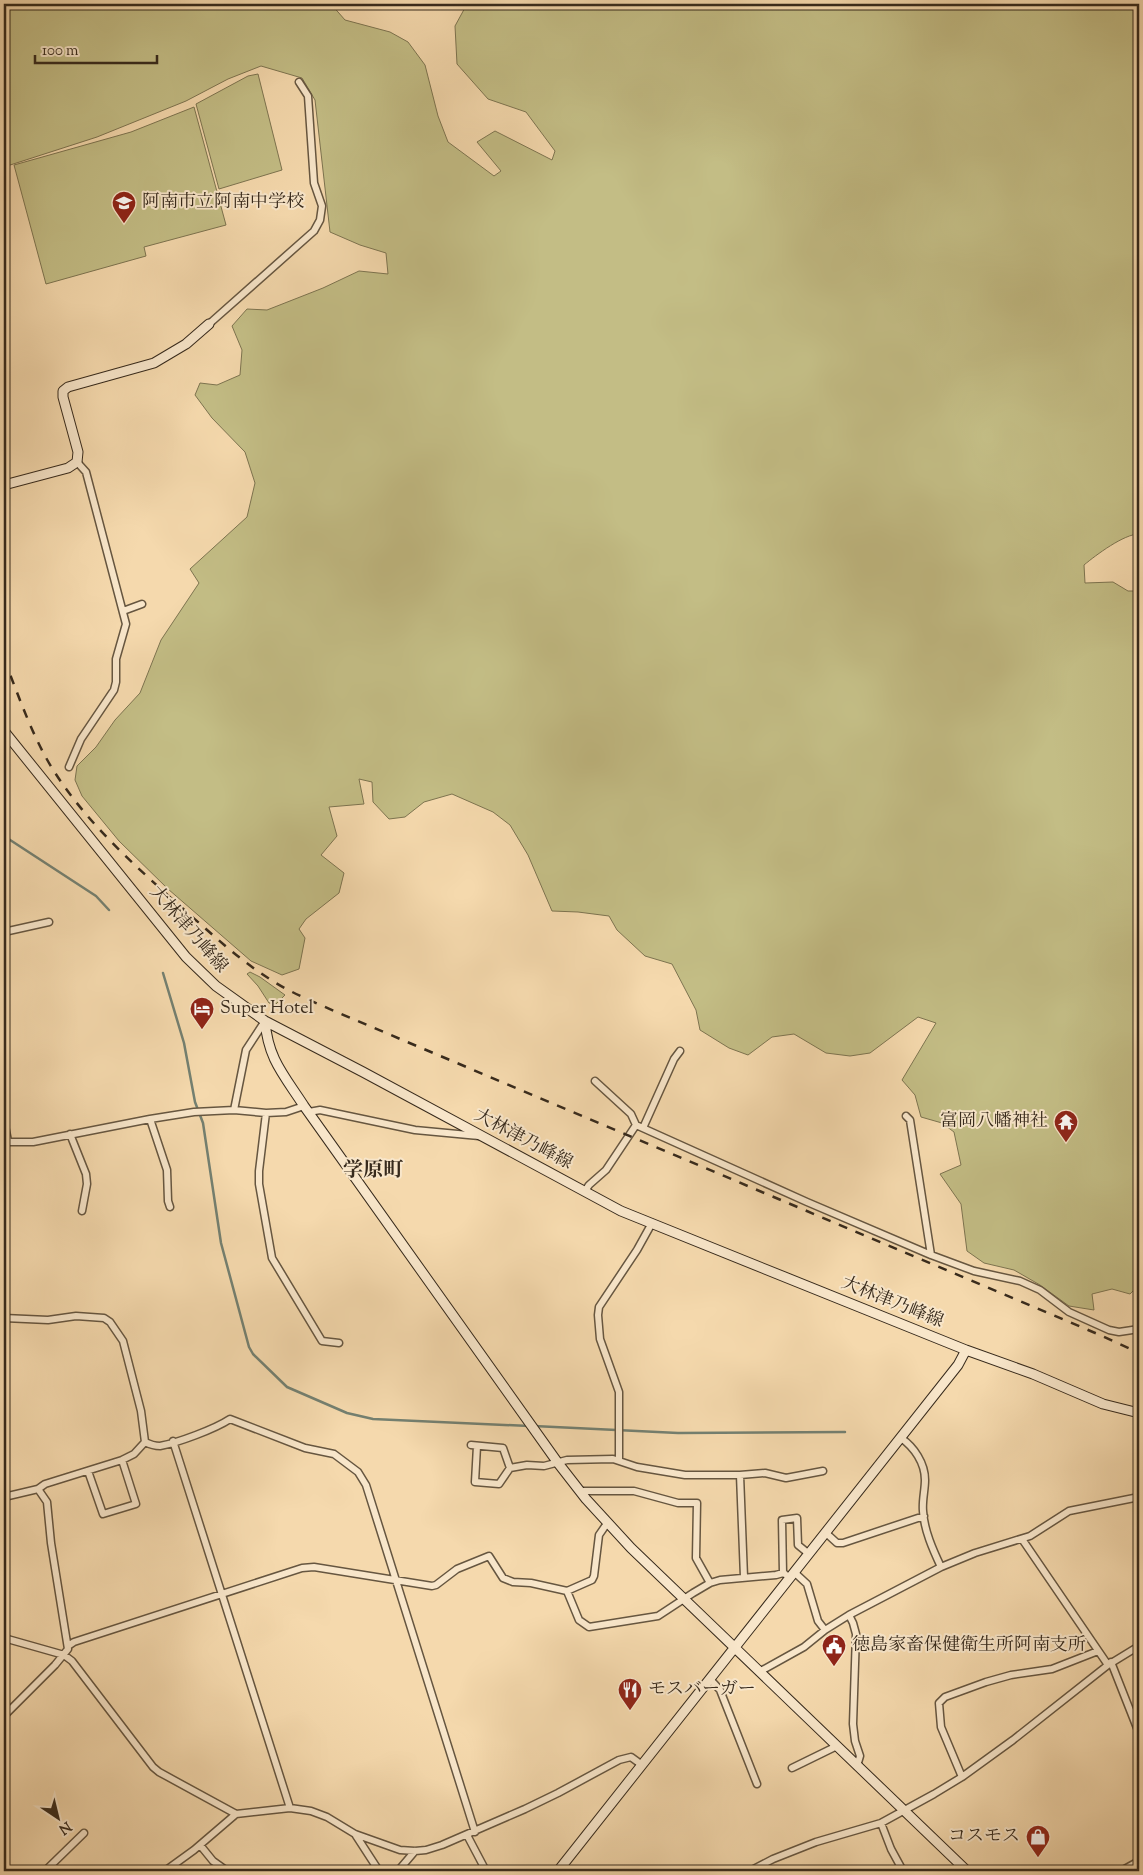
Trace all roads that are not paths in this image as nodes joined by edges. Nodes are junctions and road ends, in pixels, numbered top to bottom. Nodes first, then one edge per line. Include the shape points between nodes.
1 (299, 82) dead end
2 (209, 324) joint
3 (77, 462) junction
4 (4, 485) edge
5 (142, 604) dead end
6 (123, 611) junction
7 (4, 731) edge
8 (69, 767) dead end
9 (49, 922) dead end
10 (4, 932) edge
11 (265, 1021) junction
12 (680, 1051) dead end
13 (595, 1081) dead end
14 (306, 1109) junction
15 (234, 1110) junction
16 (266, 1112) junction
17 (906, 1116) dead end
18 (150, 1119) junction
19 (4, 1121) edge
20 (640, 1127) junction
21 (70, 1134) junction
22 (482, 1136) junction
23 (6, 1141) edge
24 (585, 1191) junction
25 (170, 1207) dead end
26 (82, 1211) dead end
27 (652, 1224) junction
28 (931, 1255) junction
29 (4, 1318) edge
30 (1139, 1330) edge
31 (339, 1343) dead end
32 (966, 1350) junction
33 (1139, 1413) edge
34 (901, 1438) junction
35 (173, 1441) junction
36 (145, 1442) junction
37 (122, 1460) junction
38 (619, 1460) junction
39 (558, 1463) junction
40 (510, 1468) junction
41 (88, 1471) junction
42 (823, 1471) dead end
43 (740, 1475) junction
44 (38, 1489) junction
45 (580, 1490) junction
46 (4, 1497) edge
47 (1139, 1497) edge
48 (924, 1516) junction
49 (608, 1522) junction
50 (826, 1533) junction
51 (1022, 1539) junction
52 (809, 1554) junction
53 (941, 1567) junction
54 (789, 1574) junction
55 (744, 1577) junction
56 (397, 1580) junction
57 (710, 1583) junction
58 (567, 1591) junction
59 (223, 1595) junction
60 (684, 1599) junction
61 (849, 1615) junction
62 (824, 1630) junction
63 (4, 1638) edge
64 (68, 1646) junction
65 (1139, 1646) edge
66 (734, 1648) junction
67 (1098, 1651) junction
68 (64, 1655) junction
69 (1109, 1664) junction
70 (760, 1672) junction
71 (710, 1679) junction
72 (4, 1716) edge
73 (1139, 1733) edge
74 (837, 1746) junction
75 (642, 1764) junction
76 (857, 1766) junction
77 (792, 1768) dead end
78 (962, 1777) junction
79 (757, 1784) dead end
80 (290, 1808) junction
81 (904, 1810) junction
82 (236, 1814) junction
83 (881, 1823) junction
84 (475, 1832) junction
85 (84, 1833) dead end
86 (355, 1834) junction
87 (466, 1835) junction
88 (200, 1845) junction
89 (415, 1852) junction
90 (1139, 1861) edge
91 (45, 1871) edge
92 (165, 1871) edge
93 (227, 1871) edge
94 (379, 1871) edge
95 (398, 1871) edge
96 (486, 1871) edge
97 (558, 1871) edge
98 (750, 1871) edge
99 (903, 1871) edge
100 (967, 1871) edge
101 (1121, 1871) edge

1 - 2 street via 308,96 314,183 322,206 320,220 314,231
2 - 3 street via 186,344 154,363 63,391 78,452
3 - 4 street via 68,468
3 - 6 street via 86,472
5 - 6 street
6 - 8 street via 126,624 116,659 114,690 81,739
7 - 11 street, 大林津乃峰線 via 186,957 216,986
9 - 10 street
11 - 14 street via 272,1058
11 - 15 street via 246,1050
11 - 22 street, 大林津乃峰線
12 - 20 street
13 - 20 street via 631,1114
14 - 16 street
14 - 22 street via 415,1130
14 - 39 street
15 - 16 street
15 - 18 street
16 - 31 street via 259,1184 272,1258 322,1341
17 - 28 street via 910,1120
18 - 21 street
18 - 25 street via 167,1170
19 - 23 street
20 - 24 street
20 - 28 street
21 - 23 street via 33,1142
21 - 26 street via 86,1174
22 - 24 street, 大林津乃峰線
24 - 27 street, 大林津乃峰線
27 - 32 street, 大林津乃峰線
27 - 38 street via 599,1307 603,1348 619,1392
28 - 30 street via 974,1271 1020,1281 1040,1290 1069,1312 1109,1330
29 - 36 street via 48,1320 76,1316 104,1318 110,1322 123,1341 141,1411
32 - 33 street, 大林津乃峰線 via 1102,1404
32 - 34 street
34 - 48 street via 916,1451 925,1478
34 - 50 street
35 - 36 street via 158,1446
35 - 56 street via 230,1419 305,1448 334,1454 358,1472 366,1485
35 - 59 street
36 - 37 street via 134,1454
37 - 41 street
37 - 41 street via 136,1504 103,1514
38 - 39 street via 568,1460
38 - 43 street via 658,1471
39 - 40 street
39 - 45 street
40 - 40 street via 499,1484 475,1482 474,1445 503,1448
41 - 44 street
42 - 43 street via 786,1478 765,1473
43 - 55 street
44 - 46 street
44 - 64 street via 47,1502
45 - 49 street
45 - 57 street via 634,1491 678,1503 696,1503 696,1558
47 - 51 street via 1069,1511 1043,1530
48 - 50 street via 843,1542 837,1543
48 - 53 street
49 - 58 street via 599,1535 592,1580
49 - 60 street
50 - 52 street
51 - 53 street
51 - 67 street
52 - 54 street
52 - 54 street via 798,1545 798,1518 782,1520
53 - 61 street
54 - 55 street
54 - 62 street via 807,1584 818,1621
54 - 66 street
55 - 57 street
56 - 58 street via 436,1585 457,1569 489,1556 504,1578
56 - 59 street via 302,1568
56 - 84 street
57 - 60 street
58 - 60 street via 579,1620 589,1627 658,1616
59 - 64 street
59 - 80 street
60 - 66 street
61 - 62 street
61 - 76 street via 856,1634 854,1724 860,1756
62 - 70 street via 804,1647
63 - 68 street
64 - 68 street
65 - 69 street
66 - 70 street
66 - 71 street
67 - 69 street
67 - 78 street via 1052,1669 1012,1675 945,1697 939,1703 941,1727
68 - 72 street
68 - 82 street via 72,1661 153,1767
69 - 73 street
69 - 78 street
70 - 74 street
71 - 75 street
71 - 79 street via 720,1690
74 - 76 street
74 - 77 street
75 - 84 street via 631,1757 619,1760
75 - 97 street
76 - 81 street
78 - 81 street
80 - 82 street
80 - 86 street via 327,1817
81 - 83 street
81 - 100 street
82 - 88 street
83 - 98 street via 816,1842
83 - 99 street
84 - 87 street
85 - 91 street
86 - 89 street
86 - 94 street
87 - 89 street
87 - 96 street
88 - 92 street
88 - 93 street
89 - 95 street
90 - 101 street

